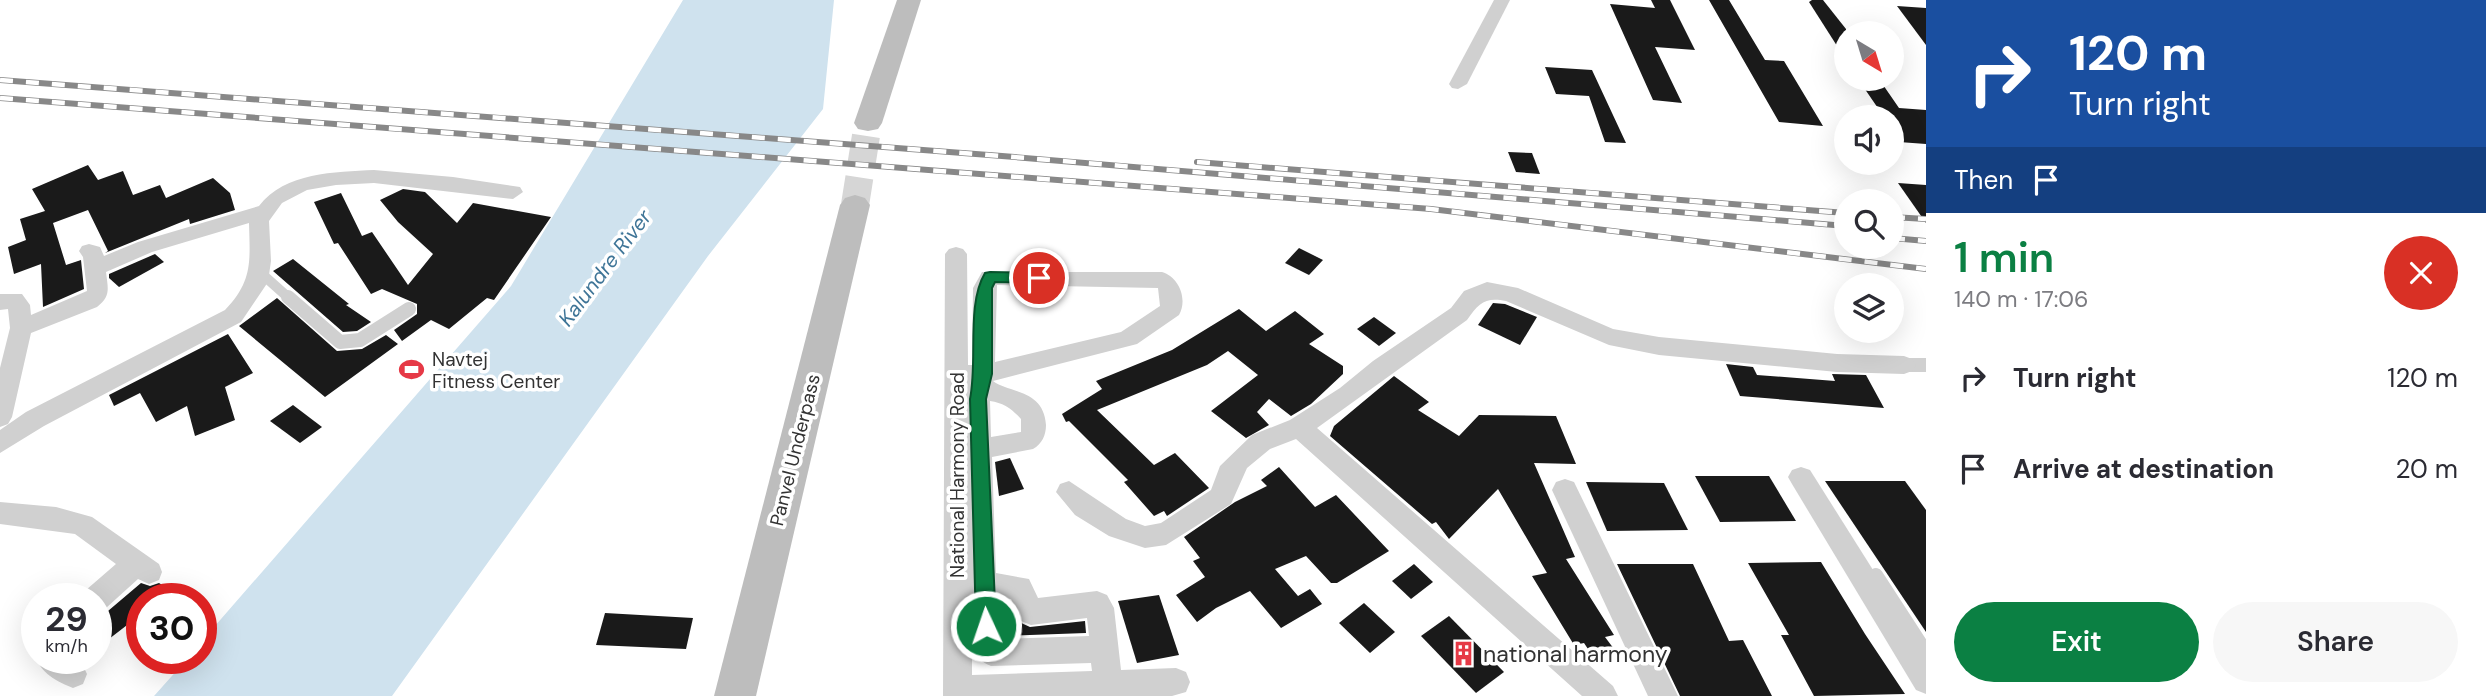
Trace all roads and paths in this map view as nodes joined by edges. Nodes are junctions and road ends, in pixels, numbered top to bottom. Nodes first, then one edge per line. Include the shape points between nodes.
1 (909, 0) edge
2 (1502, 0) edge
3 (1458, 84) dead end
4 (868, 123) tunnel mouth
5 (513, 192) dead end
6 (855, 205) tunnel mouth
7 (262, 212) junction
8 (956, 254) dead end
9 (262, 274) junction
10 (957, 288) junction
11 (984, 288) junction
12 (0, 302) edge
13 (409, 309) dead end
14 (21, 328) junction
15 (1915, 365) edge
16 (957, 374) junction
17 (982, 383) junction
18 (0, 417) edge
19 (1299, 427) junction
20 (0, 443) edge
21 (979, 447) junction
22 (1807, 477) joint
23 (1564, 490) dead end
24 (1069, 492) dead end
25 (0, 513) edge
26 (971, 584) junction
27 (112, 589) edge
28 (1105, 649) junction
29 (1926, 652) edge
30 (1926, 680) edge
31 (1176, 682) dead end
32 (1108, 684) junction
33 (958, 692) edge
34 (735, 696) edge
35 (1603, 696) edge
36 (1662, 696) edge

1 - 4 main road
2 - 3 street
5 - 7 street via 451,183 336,177 298,185
6 - 34 main road, Panvel Underpass
7 - 9 street
7 - 14 street via 93,259 98,294
8 - 10 street, National Harmony Road
9 - 13 lane via 340,342 360,340
9 - 20 street via 248,301 233,316 35,419
10 - 11 street
10 - 16 street, National Harmony Road
11 - 17 street
11 - 17 street via 990,277 1162,280 1168,284 1171,309 1129,338
12 - 14 street via 19,304
14 - 18 street
15 - 19 street via 1837,363 1659,346 1609,337 1510,294 1487,290 1381,366 1348,396
16 - 17 street
16 - 26 street, National Harmony Road
17 - 21 street
17 - 21 street via 1018,400 1033,416 1033,435 1014,445
19 - 24 street via 1261,442 1229,473 1222,496 1166,534 1145,537 1118,528
19 - 35 street
21 - 26 street
22 - 29 lane
22 - 30 street
23 - 36 street
25 - 27 street via 78,522 105,537 142,569
26 - 28 street via 991,653
26 - 28 street via 1019,587 1031,612 1097,604
26 - 33 street, National Harmony Road
28 - 32 street
31 - 32 street
32 - 33 street

